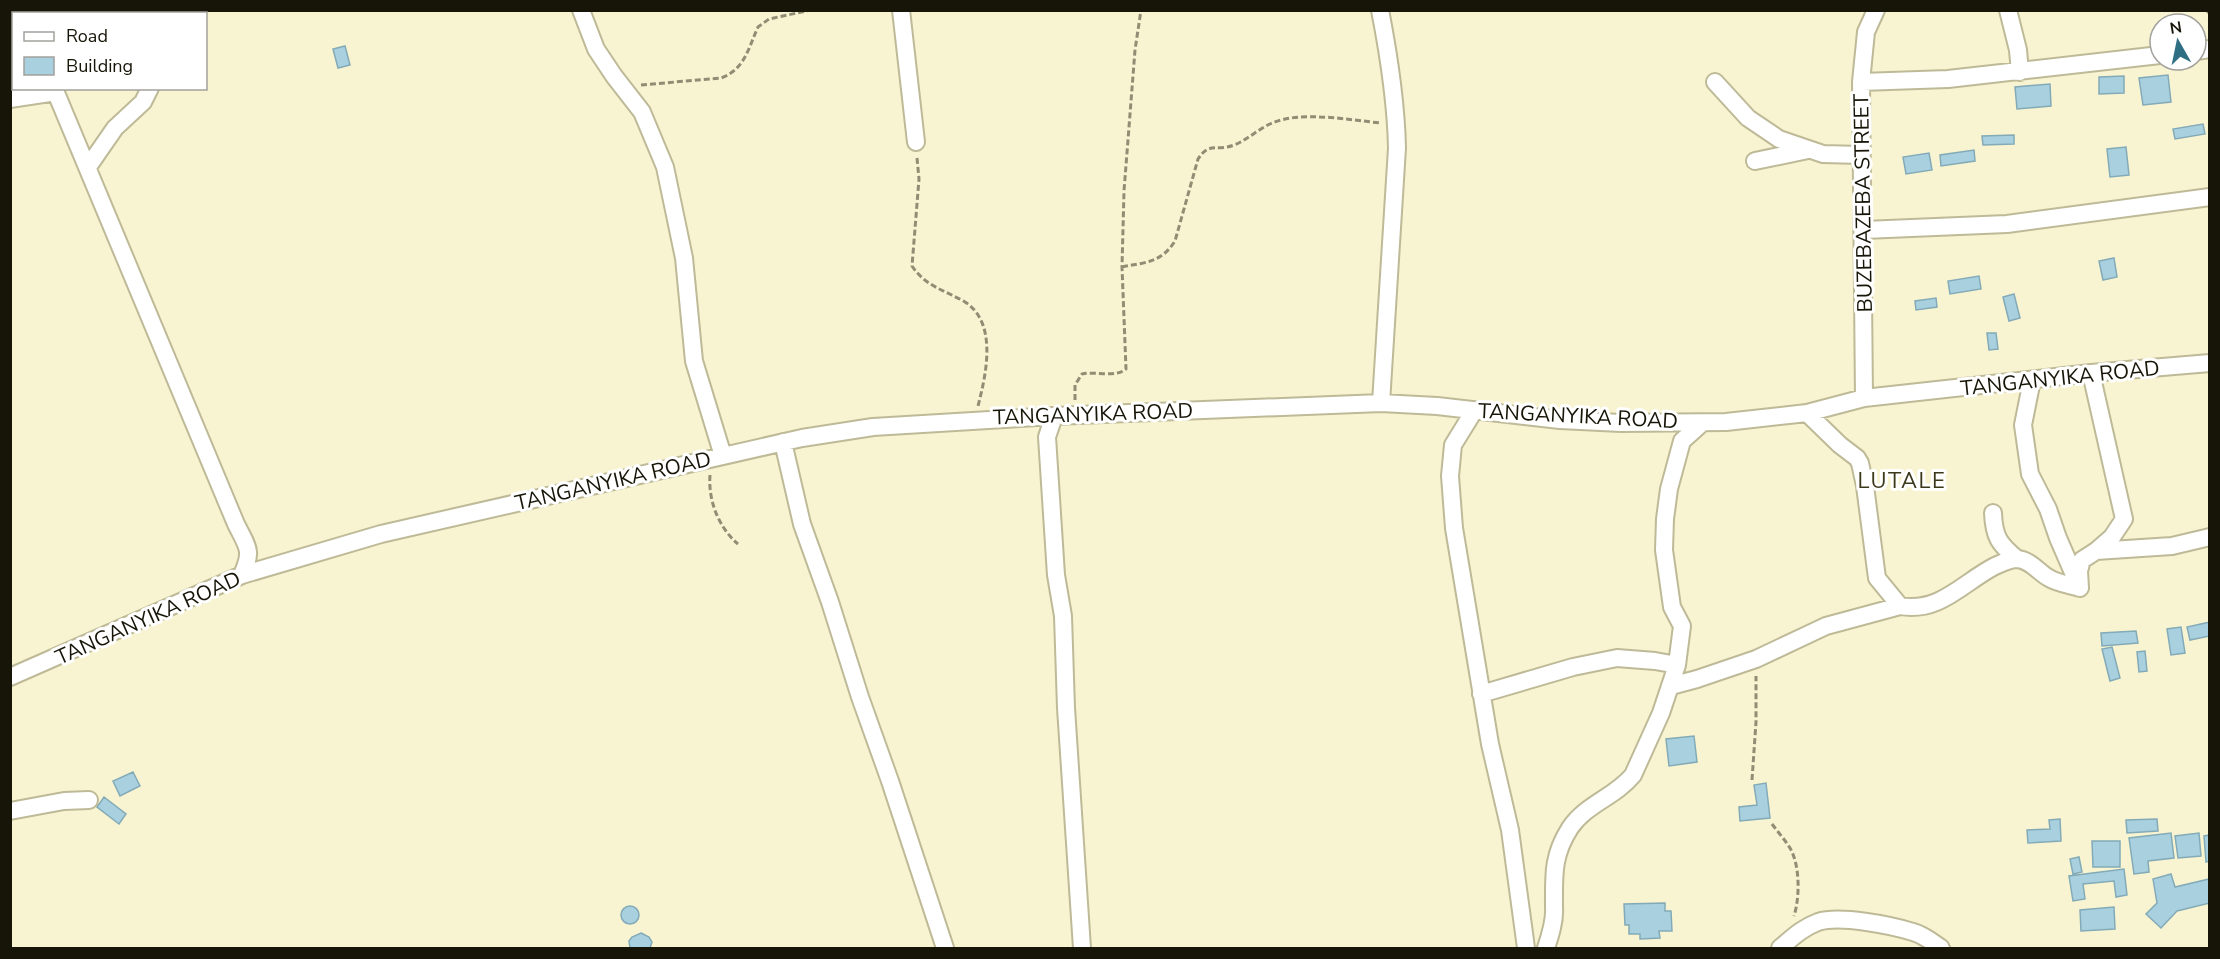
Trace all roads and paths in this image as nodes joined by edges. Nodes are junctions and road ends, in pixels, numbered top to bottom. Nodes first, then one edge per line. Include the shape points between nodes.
1 (581, 10) edge
2 (811, 10) edge
3 (901, 10) edge
4 (1141, 10) edge
5 (1380, 10) edge
6 (1876, 10) edge
7 (2008, 10) edge
8 (2206, 10) edge
9 (2210, 14) edge
10 (2148, 56) edge
11 (2020, 72) junction
12 (1715, 82) dead end
13 (1861, 82) junction
14 (621, 86) junction
15 (55, 90) edge
16 (149, 90) edge
17 (10, 99) edge
18 (1396, 124) junction
19 (916, 142) joint
20 (1809, 150) junction
21 (1862, 155) junction
22 (1755, 161) dead end
23 (87, 167) junction
24 (2210, 196) edge
25 (1864, 230) junction
26 (1122, 267) junction
27 (2210, 363) edge
28 (2091, 373) junction
29 (2032, 380) junction
30 (1864, 398) junction
31 (1382, 403) junction
32 (1474, 411) junction
33 (1807, 413) junction
34 (1083, 415) junction
35 (1054, 416) junction
36 (975, 419) junction
37 (1702, 423) junction
38 (783, 442) junction
39 (718, 458) junction
40 (1994, 513) dead end
41 (2210, 537) edge
42 (738, 544) dead end
43 (2096, 551) junction
44 (2017, 559) junction
45 (242, 575) junction
46 (2080, 588) junction
47 (1900, 606) junction
48 (1756, 659) junction
49 (1677, 665) junction
50 (10, 677) edge
51 (1671, 686) junction
52 (1481, 694) junction
53 (1752, 780) dead end
54 (89, 800) dead end
55 (10, 811) edge
56 (1772, 824) dead end
57 (1792, 922) dead end
58 (945, 948) edge
59 (1082, 948) edge
60 (1526, 948) edge
61 (1546, 948) edge
62 (1780, 948) edge
63 (1941, 948) edge

1 - 14 street via 596,49
2 - 14 path via 769,20 758,27 743,61 729,75
3 - 19 street
4 - 26 path via 1124,191
5 - 18 street via 1391,64
6 - 13 street, BUZEBAZEBA STREET via 1866,32
7 - 11 street
8 - 9 path
10 - 11 street
11 - 13 street
12 - 20 street via 1748,118 1779,140
13 - 21 street, BUZEBAZEBA STREET
14 - 39 street via 642,112 665,167 684,258 694,361
15 - 17 street
15 - 23 street
16 - 23 street
18 - 26 path via 1318,117 1285,119 1237,144 1205,149 1198,159 1175,241 1168,252 1157,260
18 - 31 street
19 - 36 path via 920,179 912,266 920,277 966,303 980,320 987,352
20 - 21 street
20 - 22 street
21 - 25 street, BUZEBAZEBA STREET
23 - 45 street via 248,548 250,557
24 - 25 street via 2007,224
25 - 30 street, BUZEBAZEBA STREET
26 - 34 path via 1126,369 1082,374 1078,378 1074,398
27 - 28 street, TANGANYIKA ROAD
28 - 29 street, TANGANYIKA ROAD
28 - 43 street via 2124,519
29 - 30 street, TANGANYIKA ROAD
29 - 46 street via 2023,425 2030,474
30 - 33 street, TANGANYIKA ROAD
31 - 32 street, TANGANYIKA ROAD
31 - 34 street, TANGANYIKA ROAD
32 - 37 street, TANGANYIKA ROAD via 1600,422
32 - 52 street via 1453,445 1450,476 1454,528
33 - 37 street, TANGANYIKA ROAD
33 - 47 street via 1860,463 1877,578
34 - 35 street, TANGANYIKA ROAD
35 - 36 street, TANGANYIKA ROAD
35 - 59 street via 1047,437 1056,575 1063,616
36 - 38 street, TANGANYIKA ROAD via 873,427
37 - 49 street via 1682,441 1665,519 1664,550 1672,607 1682,626
38 - 39 street, TANGANYIKA ROAD
38 - 58 street via 802,525
39 - 42 path via 709,487 712,500 728,535
39 - 45 street, TANGANYIKA ROAD via 381,534
40 - 44 street via 1996,536
41 - 43 street via 2172,546
43 - 46 street via 2082,560
44 - 46 street via 2028,562 2049,579
44 - 47 street via 1978,575 1943,601 1912,609
45 - 50 street, TANGANYIKA ROAD
47 - 48 street via 1826,626
48 - 51 street
48 - 53 path
49 - 51 street
49 - 52 street via 1617,658
51 - 61 street via 1633,775 1626,784 1587,809 1560,846 1553,874 1553,924
52 - 60 street via 1510,830
54 - 55 street
56 - 57 path via 1794,857 1797,899
62 - 63 street via 1808,926 1844,919 1914,932

